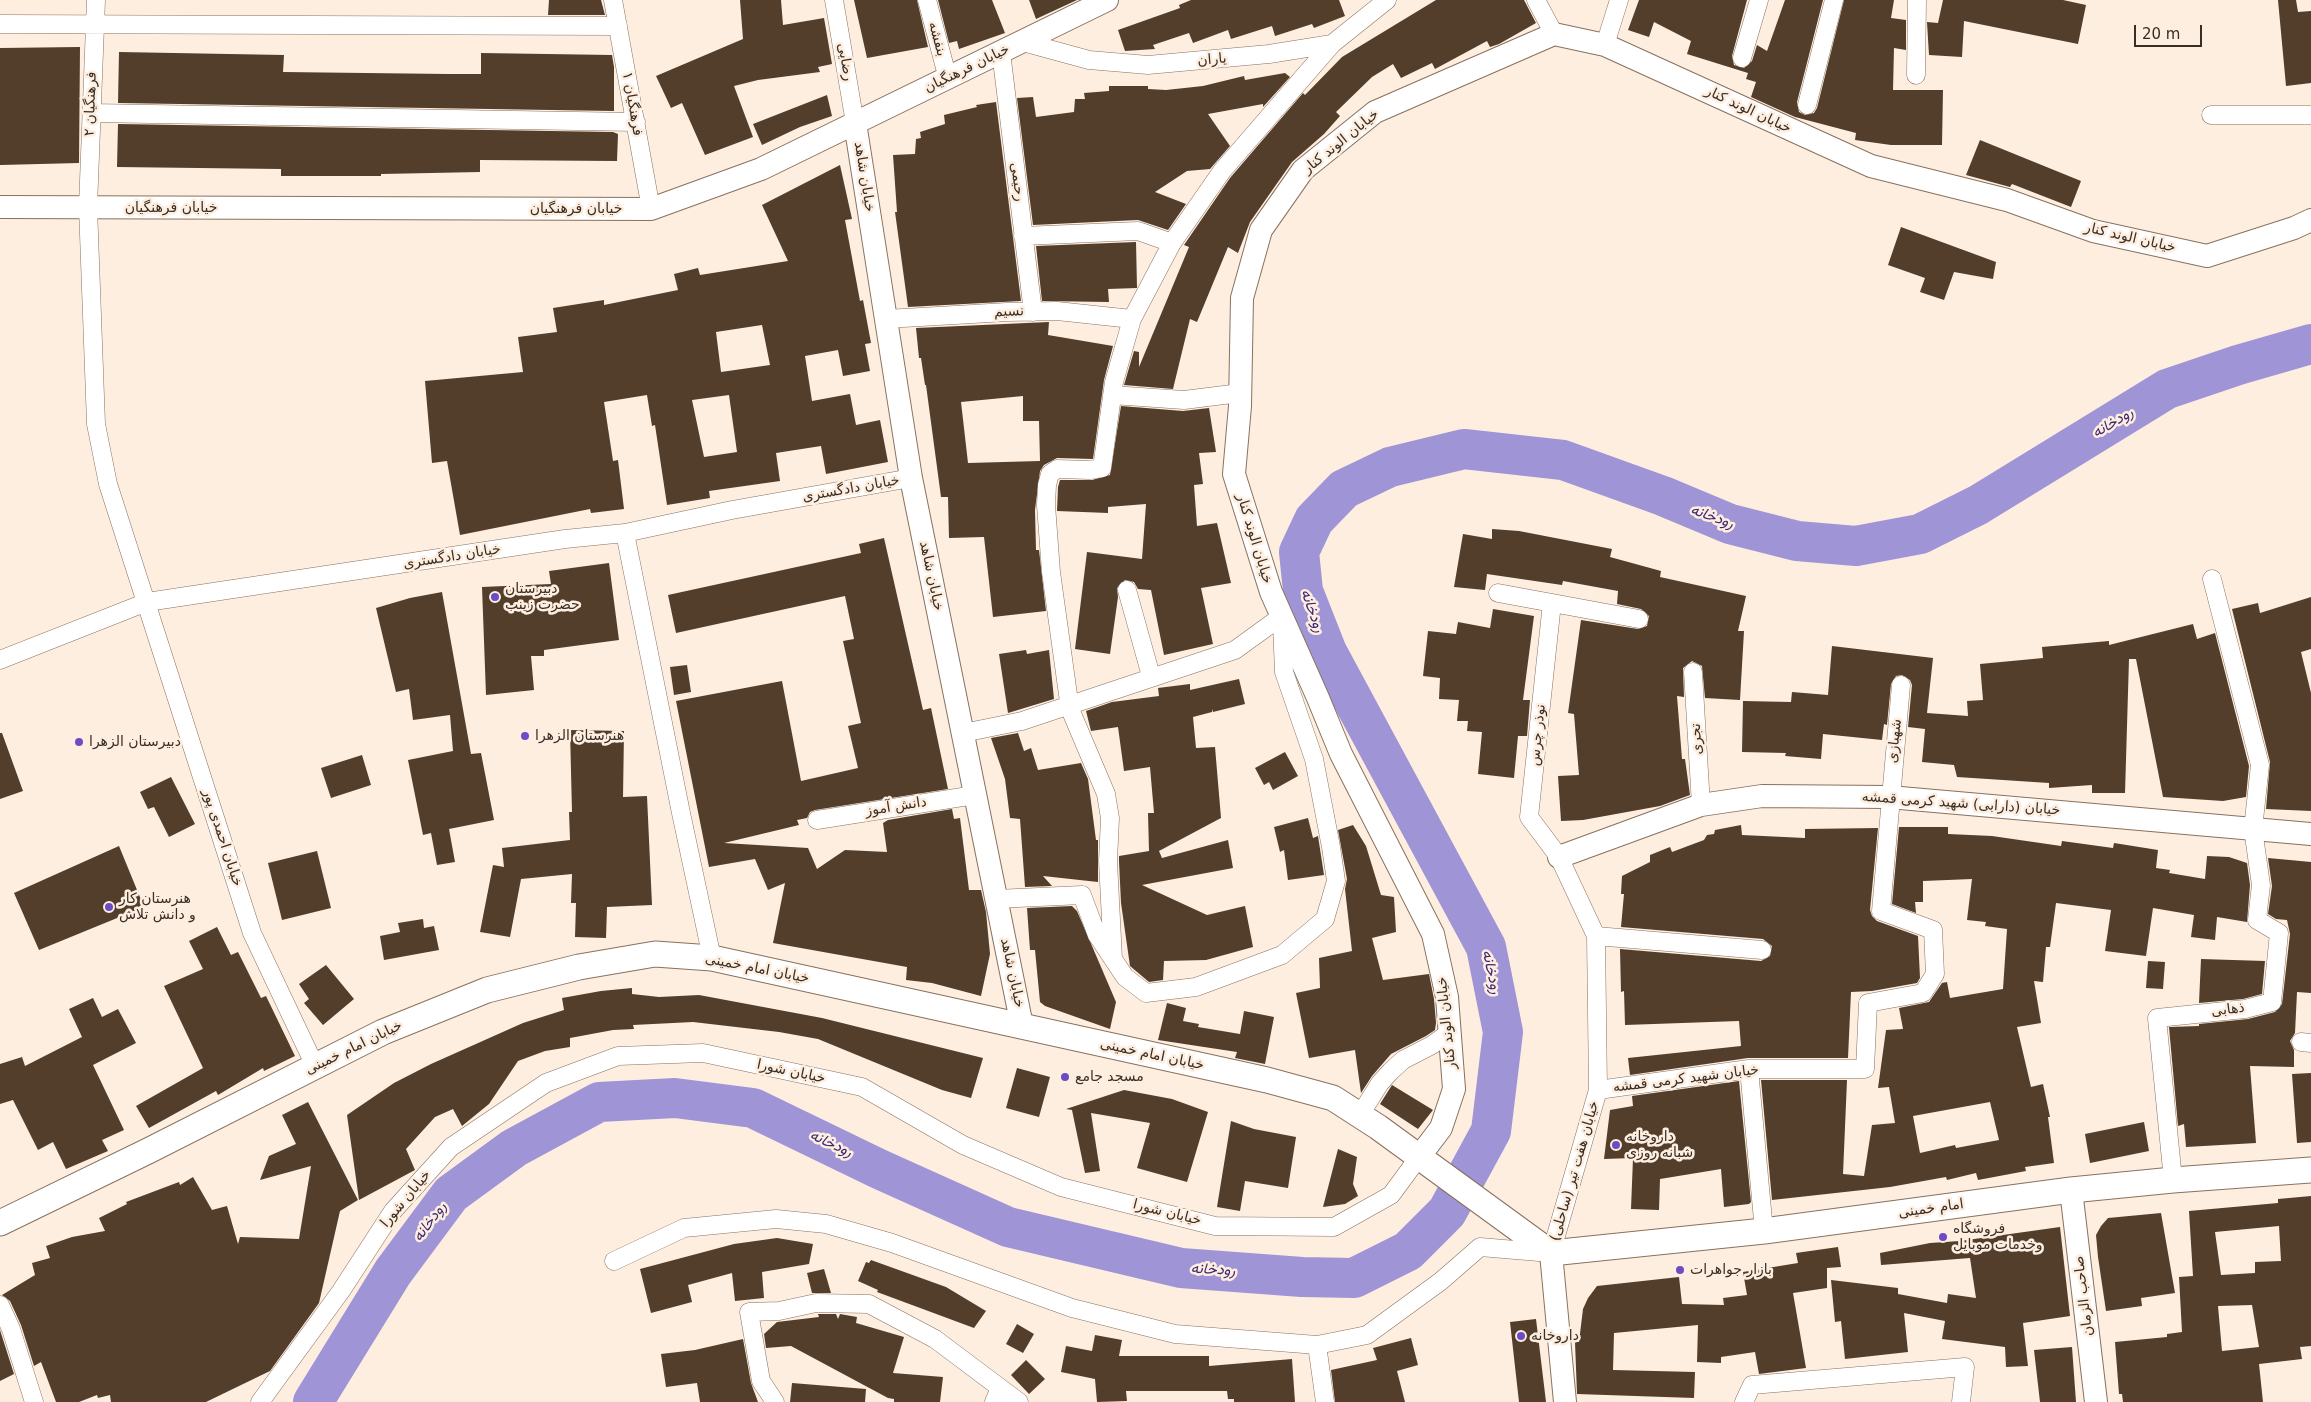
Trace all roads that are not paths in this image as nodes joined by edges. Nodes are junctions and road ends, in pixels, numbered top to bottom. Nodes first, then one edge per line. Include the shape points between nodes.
1 (96, 0) edge
2 (614, 0) edge
3 (834, 0) edge
4 (927, 0) edge
5 (1107, 0) edge
6 (1387, 0) edge
7 (1536, 0) edge
8 (1619, 0) edge
9 (1759, 0) edge
10 (1834, 0) edge
11 (1917, 0) edge
12 (0, 24) edge
13 (95, 24) junction
14 (618, 26) junction
15 (1554, 34) junction
16 (1023, 42) junction
17 (1332, 44) junction
18 (1605, 45) junction
19 (1001, 52) junction
20 (1742, 58) dead end
21 (1916, 75) dead end
22 (948, 79) junction
23 (1807, 104) dead end
24 (91, 113) junction
25 (2211, 115) dead end
26 (2311, 115) edge
27 (636, 122) junction
28 (855, 123) junction
29 (0, 207) edge
30 (88, 207) junction
31 (652, 209) junction
32 (2311, 220) edge
33 (1023, 236) junction
34 (1172, 243) junction
35 (1033, 312) junction
36 (886, 319) junction
37 (1132, 319) junction
38 (1240, 393) junction
39 (1112, 395) junction
40 (910, 478) junction
41 (625, 533) junction
42 (2212, 579) dead end
43 (1127, 590) dead end
44 (1498, 593) dead end
45 (147, 602) junction
46 (1552, 603) junction
47 (1282, 616) junction
48 (1639, 619) dead end
49 (0, 660) edge
50 (1693, 672) dead end
51 (1151, 676) junction
52 (1901, 685) dead end
53 (1070, 704) junction
54 (963, 733) junction
55 (975, 795) junction
56 (1889, 797) junction
57 (1701, 805) junction
58 (817, 820) dead end
59 (2253, 829) junction
60 (2311, 834) edge
61 (1559, 857) junction
62 (996, 899) junction
63 (1596, 936) junction
64 (1762, 950) dead end
65 (712, 958) junction
66 (1113, 959) junction
67 (1022, 1026) junction
68 (1450, 1032) junction
69 (315, 1066) junction
70 (1749, 1069) junction
71 (1598, 1090) junction
72 (1360, 1115) junction
73 (1418, 1157) junction
74 (2311, 1170) edge
75 (2173, 1180) junction
76 (2071, 1190) junction
77 (0, 1223) edge
78 (1764, 1231) junction
79 (1551, 1253) junction
80 (614, 1261) dead end
81 (0, 1305) edge
82 (1317, 1345) junction
83 (997, 1395) edge
84 (34, 1402) edge
85 (260, 1402) edge
86 (775, 1402) edge
87 (1019, 1402) edge
88 (1325, 1402) edge
89 (1564, 1402) edge
90 (1744, 1402) edge
91 (1961, 1402) edge
92 (2096, 1402) edge

1 - 13 street, فرهنگیان ۲
2 - 14 street, فرهنگیان ۱
3 - 28 street, رضایی
4 - 22 street, بنفشه
5 - 16 street, خیابان فرهنگیان
6 - 17 street, یاران
7 - 15 street
8 - 18 street
9 - 20 street
10 - 23 street
11 - 21 street
12 - 13 street
13 - 14 street
13 - 24 street, فرهنگیان ۲
14 - 27 street, فرهنگیان ۱
15 - 18 street, خیابان الوند کنار
15 - 38 street, خیابان الوند کنار via 1375,112 1303,170 1261,230 1242,298
16 - 17 street, یاران via 1089,60 1148,65 1269,54
16 - 19 street, خیابان فرهنگیان
17 - 34 street via 1222,171
18 - 32 street, خیابان الوند کنار via 1871,166 2007,200 2093,231 2208,256
19 - 22 street, خیابان فرهنگیان
19 - 33 street, رحیمی
22 - 28 street, خیابان فرهنگیان
24 - 27 street
24 - 30 street, فرهنگیان ۲
25 - 26 street
27 - 31 street, فرهنگیان ۱
28 - 31 street, خیابان فرهنگیان via 761,169
28 - 36 street, خیابان شاهد
29 - 30 street, خیابان فرهنگیان
30 - 31 street, خیابان فرهنگیان
30 - 45 street, فرهنگیان ۲ via 96,424 108,484
33 - 34 street via 1138,231
33 - 35 street, رحیمی
34 - 37 street
35 - 36 street, نسیم
35 - 37 street, نسیم
36 - 40 street, خیابان شاهد
37 - 39 street
38 - 39 street via 1184,400
38 - 47 street, خیابان الوند کنار via 1234,474 1271,592
39 - 53 street via 1102,468 1057,469 1050,474 1048,485 1046,505 1051,572
40 - 41 street, خیابان دادگستری
40 - 54 street, خیابان شاهد
41 - 45 street, خیابان دادگستری via 565,539
41 - 65 street
42 - 59 street via 2260,765
43 - 51 street
44 - 46 street
45 - 49 street, خیابان دادگستری
45 - 69 street, خیابان احمدی پور via 252,933
46 - 48 street
46 - 61 street, نوذر چرس via 1529,817
47 - 51 street via 1235,650
47 - 66 street via 1284,672 1314,759 1336,881 1325,919 1282,955 1196,987 1146,992 1125,977
47 - 68 street, خیابان الوند کنار via 1341,754 1434,934 1447,997
50 - 57 street, تجری
51 - 53 street
52 - 56 street, شهبازی
53 - 54 street via 1022,720
53 - 66 street via 1106,794 1110,818 1108,861
54 - 55 street, خیابان شاهد
55 - 58 street, دانش آموز
55 - 62 street, خیابان شاهد
56 - 57 street, خیابان (دارابی) شهید کرمی قمشه via 1762,796
56 - 59 street, خیابان (دارابی) شهید کرمی قمشه
56 - 70 street, خیابان شهید کرمی قمشه via 1881,911 1933,930 1935,974 1923,993 1868,1003 1865,1070
57 - 61 street, خیابان (دارابی) شهید کرمی قمشه
59 - 60 street, خیابان (دارابی) شهید کرمی قمشه
59 - 75 street, ذهابی via 2261,885 2257,920 2279,933 2272,1002 2245,1009 2157,1018
61 - 63 street, خیابان هفت تیر (ساحلی)
62 - 66 street via 1082,895 1097,935
62 - 67 street, خیابان شاهد
63 - 64 street
63 - 71 street, خیابان هفت تیر (ساحلی)
65 - 67 main road, خیابان امام خمینی
65 - 69 main road, خیابان امام خمینی via 655,954 579,967 487,990 383,1032
67 - 72 main road, خیابان امام خمینی via 1333,1098
68 - 72 street via 1403,1060 1391,1071
68 - 73 street, خیابان الوند کنار via 1454,1089 1441,1128
69 - 77 main road, خیابان امام خمینی
70 - 71 street, خیابان شهید کرمی قمشه
70 - 78 street
71 - 79 street, خیابان هفت تیر (ساحلی)
72 - 73 main road, خیابان امام خمینی
73 - 79 main road, خیابان امام خمینی
73 - 85 street, خیابان شورا via 1391,1195 1334,1227 1215,1226 1061,1187 963,1145 862,1087 703,1053 618,1056 546,1083 451,1147 393,1211 341,1291
74 - 75 main road, امام خمینی
75 - 76 main road, امام خمینی
76 - 78 main road, امام خمینی
76 - 92 street, صاحب الزمان
78 - 79 main road, امام خمینی
79 - 82 street via 1480,1247 1441,1281 1367,1335
79 - 89 street
80 - 82 street via 684,1228 776,1219 826,1224 892,1243 1072,1308 1175,1334
81 - 84 street
82 - 88 street
83 - 86 street via 935,1339 869,1304 816,1303 779,1311 749,1312 761,1381
83 - 87 street
90 - 91 street via 1752,1385 1965,1367

